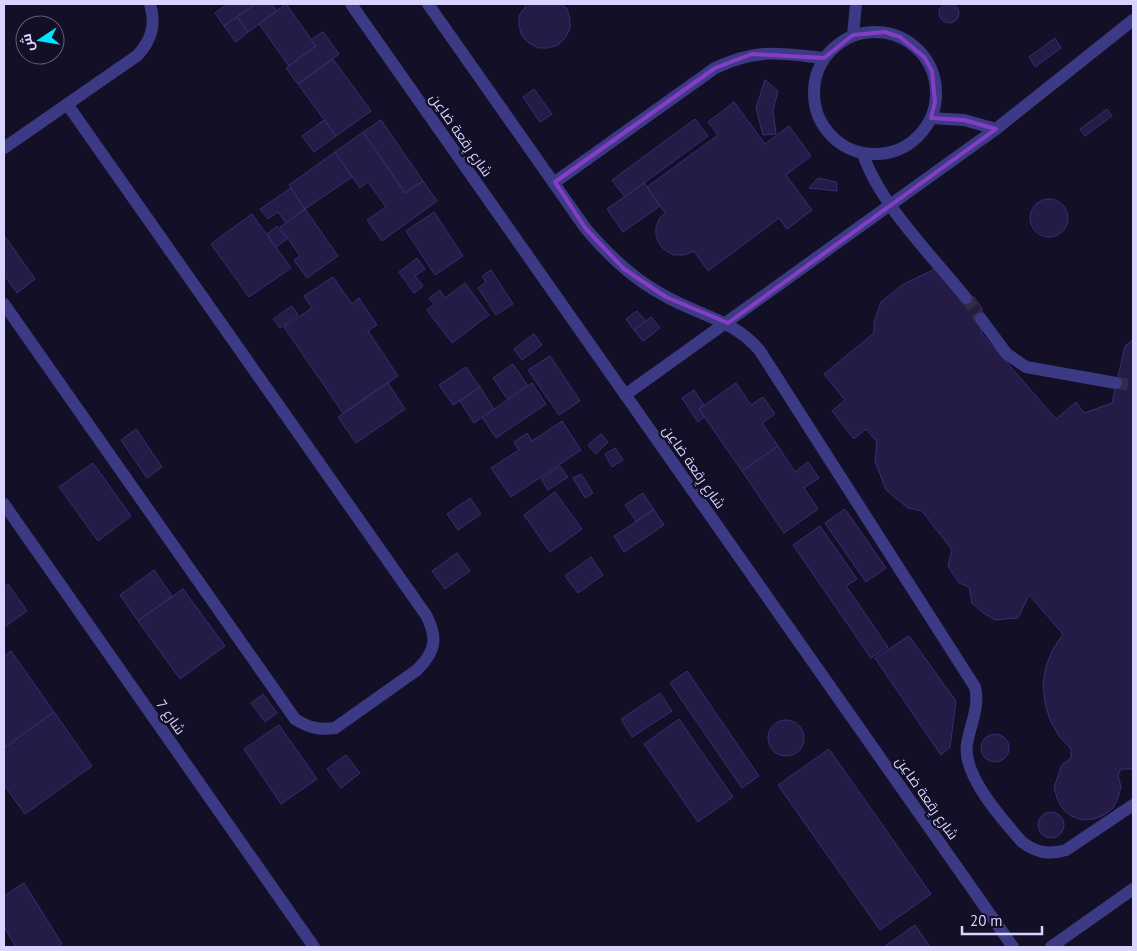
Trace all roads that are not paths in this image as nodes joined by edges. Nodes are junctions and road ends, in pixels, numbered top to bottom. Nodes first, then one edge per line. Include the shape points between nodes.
1 (150, 4) edge
2 (351, 4) edge
3 (428, 4) edge
4 (856, 4) edge
5 (1133, 20) edge
6 (853, 35) junction
7 (824, 58) junction
8 (67, 104) junction
9 (931, 118) junction
10 (996, 129) junction
11 (4, 148) edge
12 (863, 154) junction
13 (555, 182) junction
14 (889, 204) junction
15 (966, 298) tunnel mouth
16 (4, 304) edge
17 (980, 318) tunnel mouth
18 (728, 323) junction
19 (1116, 383) tunnel mouth
20 (625, 395) junction
21 (4, 504) edge
22 (1133, 805) edge
23 (1133, 889) edge
24 (314, 947) edge
25 (1013, 947) edge
26 (1051, 947) edge

1 - 8 street via 152,32 147,44 138,54
2 - 20 street, شارع رِقعة ضاعِن
3 - 13 street
4 - 6 street
5 - 10 street
6 - 7 street via 842,40
6 - 9 street via 885,32 900,36 913,45 932,71 936,86
7 - 12 street via 815,80 815,104 824,127 841,144
7 - 13 street via 772,52 752,54 724,64
8 - 11 street
8 - 16 street via 426,615 433,629 434,644 428,659 335,728 307,727 295,719
9 - 10 street via 964,120
9 - 12 street via 920,135 904,148 884,154
10 - 14 street
12 - 14 street
13 - 18 street via 586,229 624,268 666,297
14 - 15 street
14 - 18 street
17 - 19 street via 1006,354 1026,367
18 - 20 street
18 - 22 street via 760,351 974,687 977,704 966,761 974,779 1018,838 1032,849 1055,853 1072,847
20 - 25 street, شارع رِقعة ضاعِن
21 - 24 street, شارع 7
23 - 26 street

